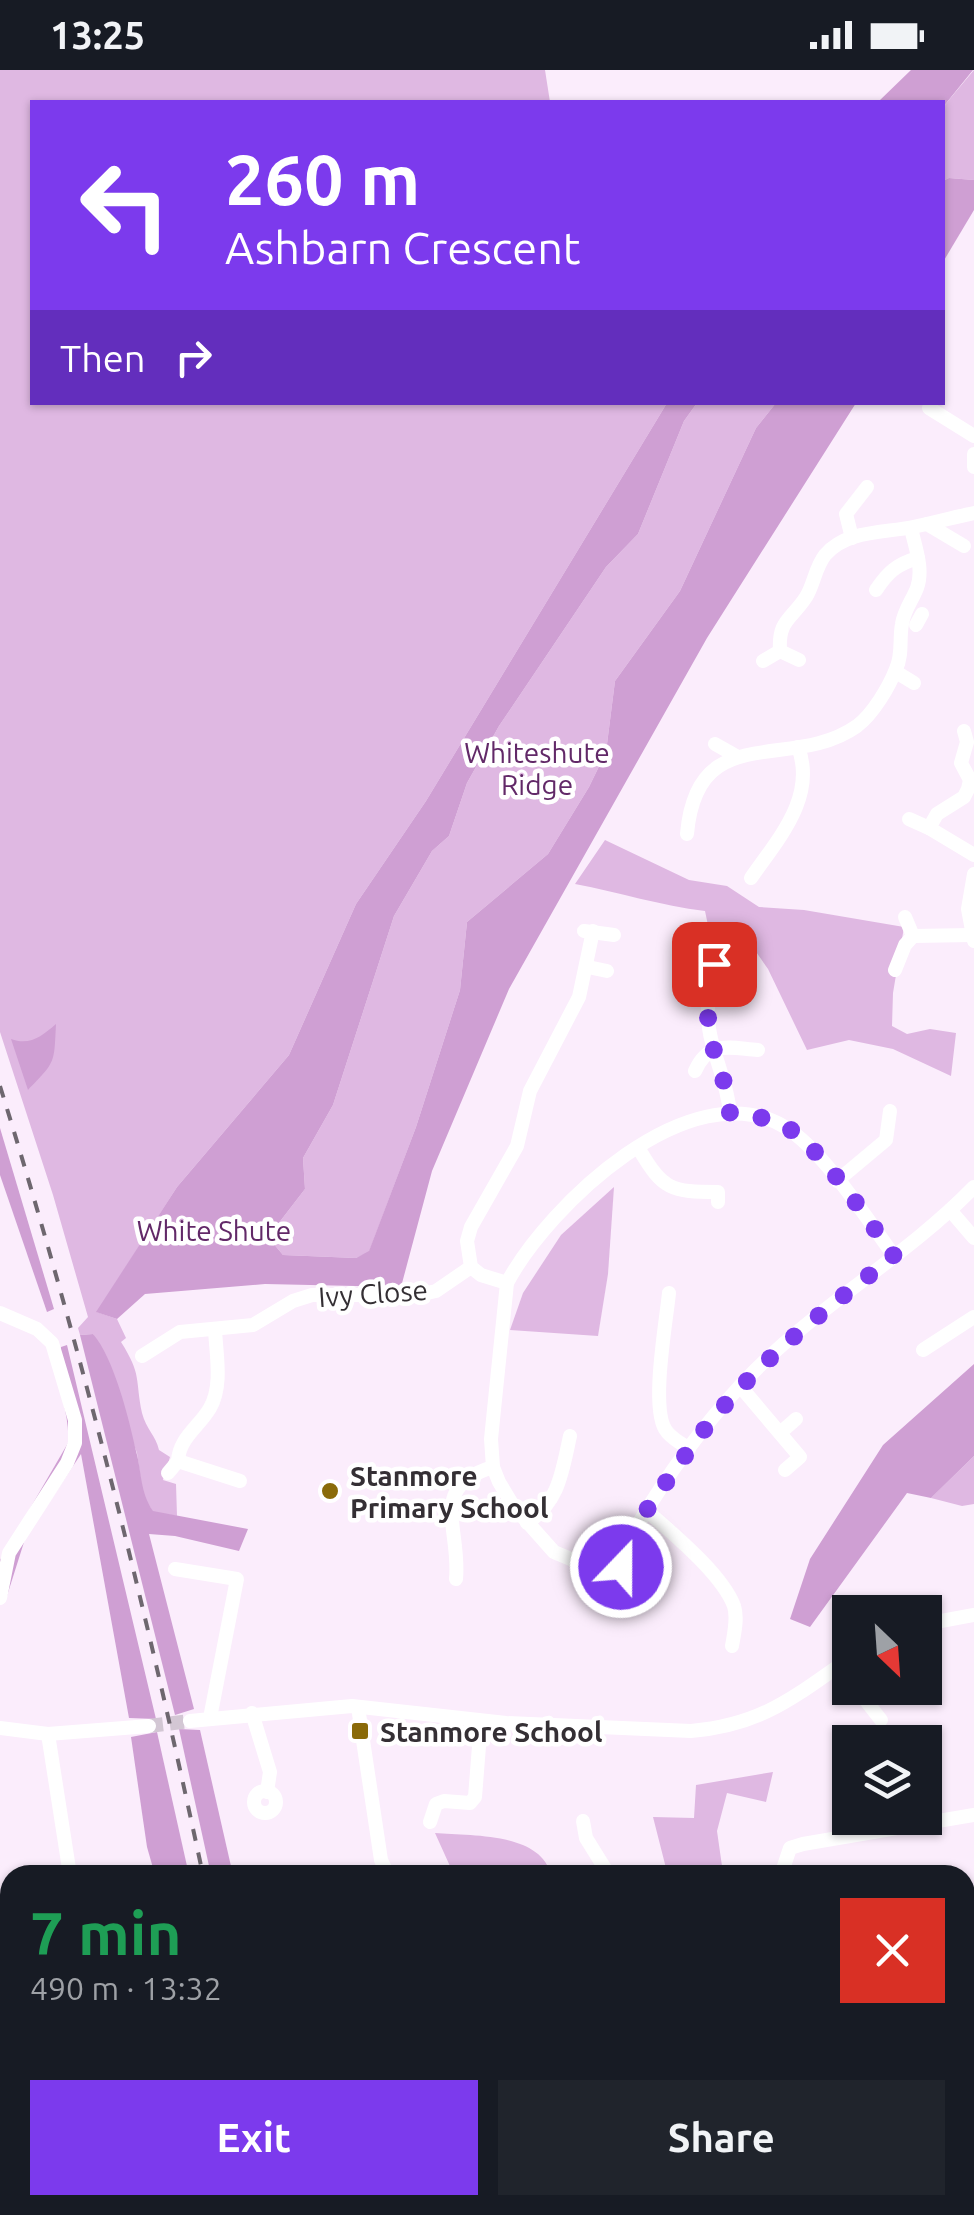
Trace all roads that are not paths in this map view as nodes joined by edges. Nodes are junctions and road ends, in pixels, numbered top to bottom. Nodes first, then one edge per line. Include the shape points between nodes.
1 (929, 408) edge
2 (974, 436) edge
3 (974, 454) edge
4 (974, 467) edge
5 (867, 488) dead end
6 (974, 512) edge
7 (927, 524) junction
8 (910, 528) junction
9 (852, 538) junction
10 (964, 546) dead end
11 (918, 558) junction
12 (876, 590) dead end
13 (906, 609) junction
14 (919, 619) dead end
15 (780, 651) junction
16 (800, 660) dead end
17 (763, 661) dead end
18 (896, 672) junction
19 (914, 683) dead end
20 (874, 706) junction
21 (889, 717) dead end
22 (964, 731) dead end
23 (715, 744) dead end
24 (798, 747) junction
25 (738, 757) junction
26 (909, 819) dead end
27 (929, 828) junction
28 (686, 834) dead end
29 (974, 856) edge
30 (974, 874) edge
31 (752, 878) dead end
32 (905, 918) dead end
33 (614, 934) dead end
34 (913, 936) junction
35 (973, 938) edge
36 (714, 964) dead end
37 (588, 967) junction
38 (895, 970) dead end
39 (607, 971) dead end
40 (715, 1048) junction
41 (758, 1050) dead end
42 (694, 1070) dead end
43 (890, 1111) dead end
44 (730, 1113) junction
45 (639, 1149) junction
46 (837, 1181) junction
47 (974, 1187) edge
48 (718, 1202) dead end
49 (950, 1210) junction
50 (974, 1238) edge
51 (894, 1256) junction
52 (471, 1267) junction
53 (507, 1283) junction
54 (669, 1293) dead end
55 (0, 1312) edge
56 (974, 1316) edge
57 (215, 1329) junction
58 (923, 1350) dead end
59 (142, 1356) dead end
60 (740, 1386) junction
61 (796, 1419) dead end
62 (780, 1433) junction
63 (570, 1436) dead end
64 (690, 1450) junction
65 (493, 1466) junction
66 (785, 1470) dead end
67 (240, 1481) dead end
68 (647, 1511) junction
69 (527, 1523) junction
70 (621, 1567) junction
71 (175, 1569) dead end
72 (456, 1578) dead end
73 (652, 1586) dead end
74 (0, 1598) edge
75 (974, 1615) edge
76 (942, 1621) edge
77 (732, 1646) dead end
78 (832, 1670) edge
79 (870, 1705) edge
80 (358, 1707) junction
81 (252, 1712) junction
82 (210, 1718) junction
83 (190, 1720) tunnel mouth
84 (882, 1720) dead end
85 (481, 1721) junction
86 (149, 1726) tunnel mouth
87 (0, 1728) edge
88 (48, 1734) junction
89 (266, 1792) dead end
90 (974, 1816) edge
91 (583, 1821) dead end
92 (430, 1822) dead end
93 (68, 1865) edge
94 (383, 1865) edge
95 (602, 1865) edge
96 (784, 1865) edge

1 - 2 street
3 - 4 street
5 - 9 street via 846,514
6 - 7 street
7 - 8 street
7 - 10 street
8 - 9 street
8 - 11 street
9 - 15 street via 823,558 812,587 778,632
11 - 12 street via 888,572
11 - 13 street via 917,588
13 - 14 street
13 - 18 street
15 - 16 street
15 - 17 street
18 - 19 street
18 - 20 street
20 - 21 street
20 - 24 street via 858,733
22 - 27 street via 961,763 968,789
23 - 25 street
24 - 25 street
24 - 31 street via 805,766 798,804
25 - 28 street via 706,777 690,804
26 - 27 street
27 - 29 street
30 - 35 street via 968,901
32 - 34 street
33 - 37 street via 588,931
34 - 35 street
34 - 38 street
36 - 40 street via 707,1002
37 - 39 street
37 - 52 street via 574,1012 530,1091 516,1146 471,1227
40 - 41 street
40 - 42 street via 702,1054
40 - 44 street
43 - 46 street via 886,1140
44 - 45 street via 681,1123
44 - 46 street via 784,1126
45 - 48 street via 665,1185 718,1192
45 - 53 street via 569,1203
46 - 51 street
47 - 49 street
49 - 50 street
49 - 51 street
51 - 60 street via 798,1330
52 - 53 street
52 - 57 street, Ivy Close via 436,1291 312,1295 253,1325
53 - 65 street
54 - 64 street via 673,1318 660,1370 660,1417
55 - 74 street via 38,1328 52,1343 75,1420 67,1464 9,1553
56 - 58 street via 941,1330
57 - 59 street, Ivy Close via 180,1332
57 - 67 street via 218,1386 173,1467
60 - 62 street
60 - 64 street
61 - 62 street
62 - 66 street via 800,1456
63 - 69 street via 551,1503
64 - 68 street
65 - 69 street
65 - 72 street via 472,1473 453,1495
68 - 70 street
68 - 77 street via 742,1607
69 - 70 street via 544,1545 566,1558
70 - 73 street via 634,1586
71 - 82 street via 237,1580
75 - 76 street
78 - 85 street via 762,1716 714,1729
79 - 84 street
80 - 81 street
80 - 85 street
80 - 94 street
81 - 82 street
81 - 89 street via 270,1772
82 - 83 street
85 - 92 street via 475,1797 470,1803 440,1802
86 - 88 street
87 - 88 street
88 - 93 street
90 - 96 street via 803,1844 790,1848
91 - 95 street

